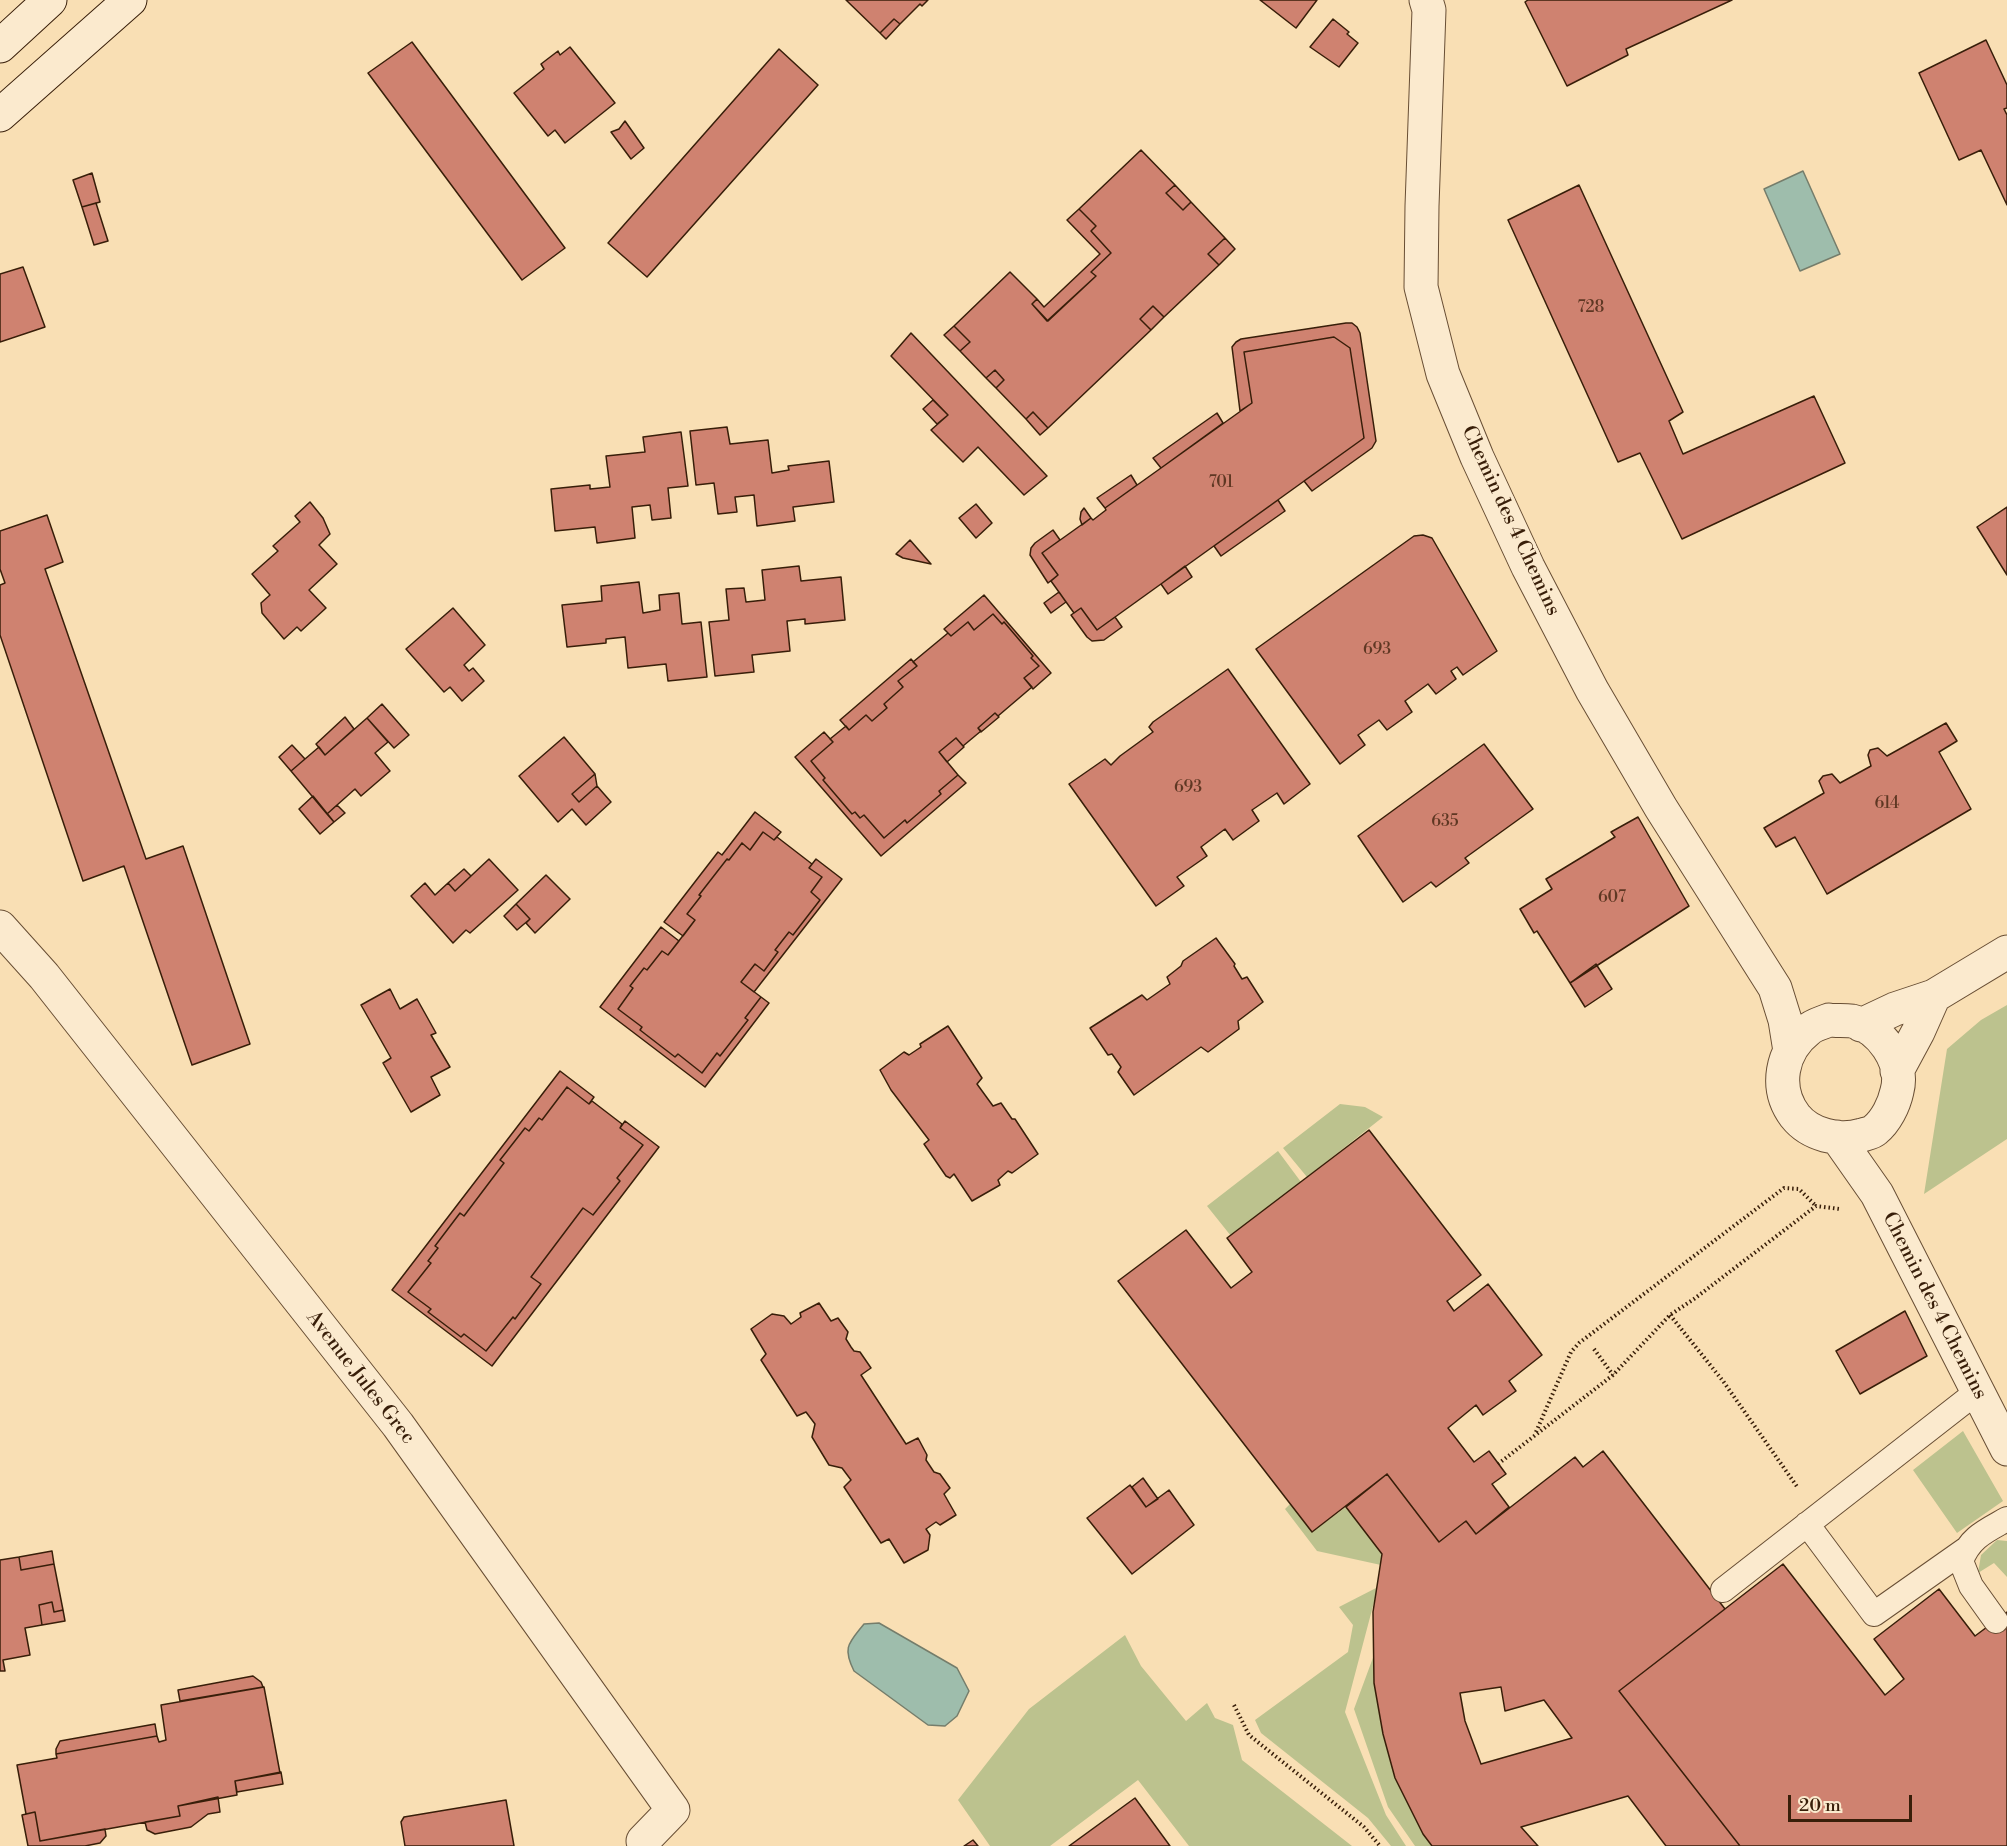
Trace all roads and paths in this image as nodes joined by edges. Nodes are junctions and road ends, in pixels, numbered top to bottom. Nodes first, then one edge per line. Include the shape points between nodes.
1 (50, 0) edge
2 (130, 0) edge
3 (1426, 0) edge
4 (0, 46) edge
5 (0, 115) edge
6 (0, 927) edge
7 (2007, 952) edge
8 (1775, 988) junction
9 (1934, 996) junction
10 (1829, 1020) junction
11 (1861, 1025) junction
12 (1790, 1051) junction
13 (1897, 1071) junction
14 (1874, 1131) junction
15 (1837, 1137) junction
16 (1877, 1194) junction
17 (1816, 1206) junction
18 (1670, 1314) junction
19 (1593, 1349) dead end
20 (1613, 1375) junction
21 (1978, 1391) junction
22 (1535, 1433) junction
23 (2007, 1449) edge
24 (1498, 1464) dead end
25 (2007, 1519) edge
26 (1812, 1520) junction
27 (1965, 1550) junction
28 (1723, 1590) dead end
29 (1996, 1621) dead end
30 (1234, 1705) dead end
31 (643, 1841) dead end
32 (1380, 1846) edge

1 - 4 street
2 - 5 street
3 - 8 street, Chemin des 4 Chemins via 1429,10 1421,287 1443,374 1528,567 1597,699
6 - 31 street, Avenue Jules Grec via 44,976 398,1425 673,1810
7 - 9 street
8 - 10 street, Chemin des 4 Chemins via 1804,1009
8 - 12 street, Chemin des 4 Chemins
9 - 11 street
9 - 13 street
10 - 11 street
10 - 12 street via 1808,1029
11 - 13 street via 1879,1035 1892,1052
12 - 15 street via 1782,1080 1786,1100 1796,1117 1810,1129
13 - 14 street via 1898,1089 1892,1107
14 - 15 street via 1856,1137
14 - 16 street, Chemin des 4 Chemins
15 - 16 street, Chemin des 4 Chemins
16 - 17 path via 1853,1211
16 - 21 street, Chemin des 4 Chemins
17 - 18 path
17 - 22 path via 1798,1189 1784,1188 1579,1344 1571,1352
18 - 20 path
18 - 26 path via 1723,1381
19 - 20 path
20 - 22 path
21 - 23 street, Chemin des 4 Chemins
21 - 26 lane
22 - 24 path
25 - 27 lane via 1973,1540
26 - 27 lane via 1874,1614
26 - 28 lane
27 - 29 lane via 1961,1561 1965,1574
30 - 32 path via 1249,1735 1364,1827

